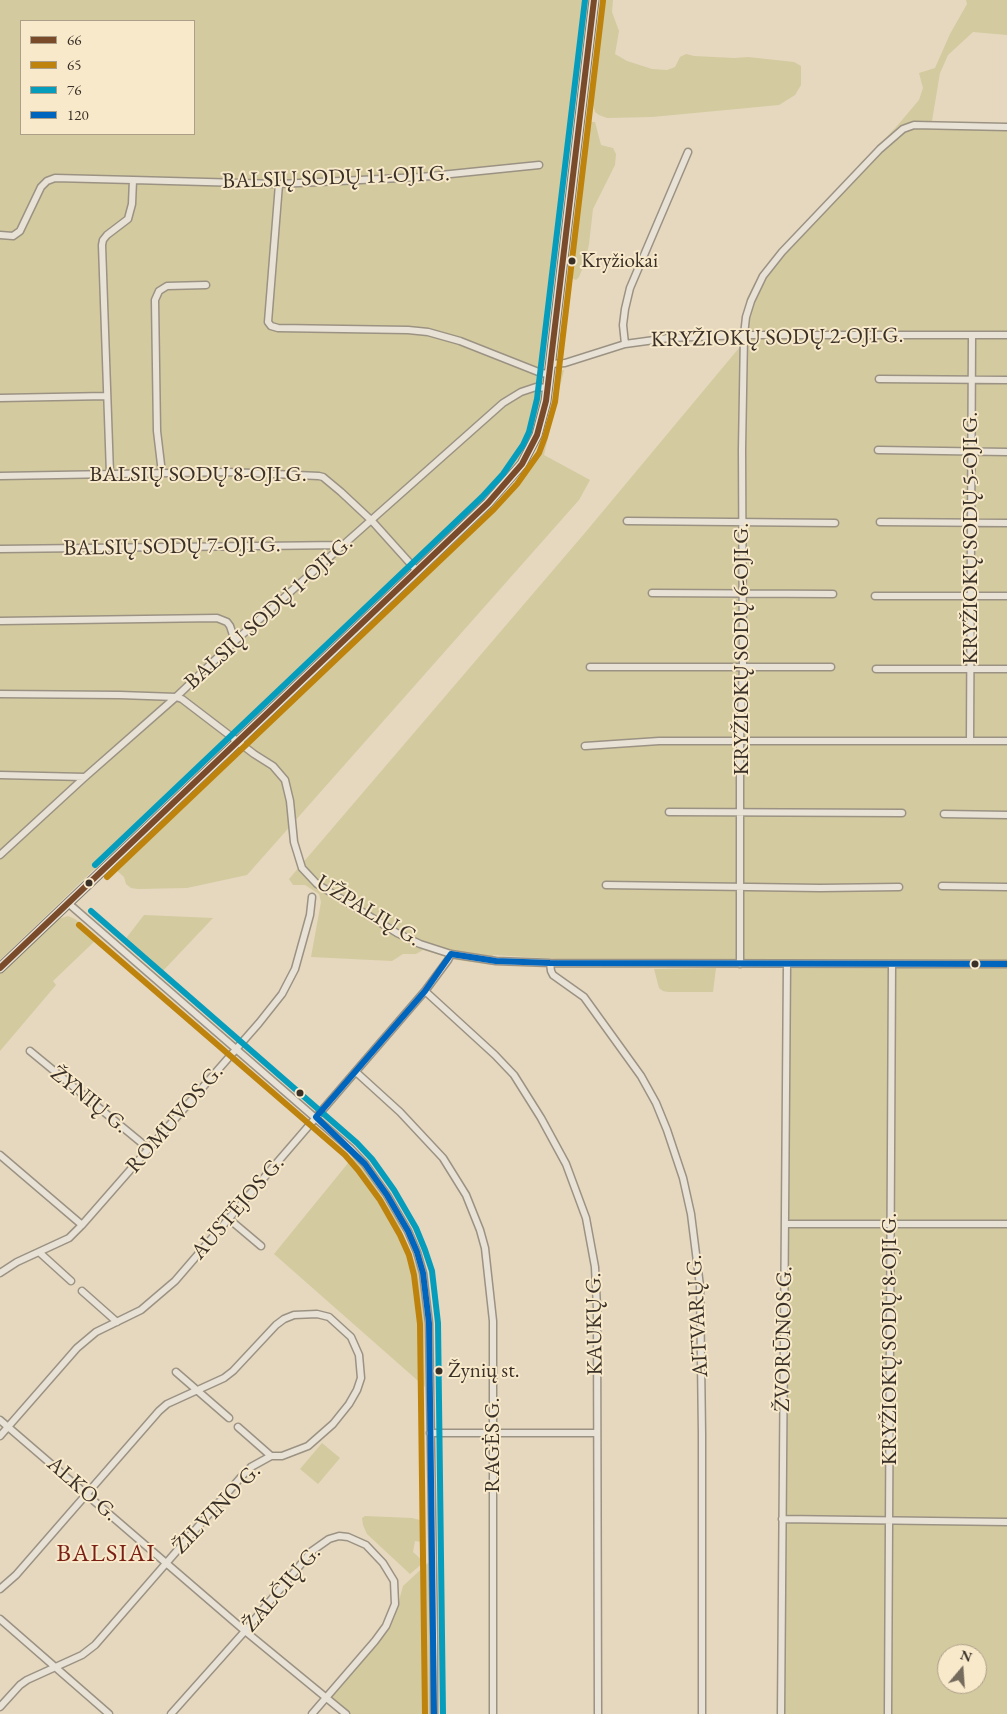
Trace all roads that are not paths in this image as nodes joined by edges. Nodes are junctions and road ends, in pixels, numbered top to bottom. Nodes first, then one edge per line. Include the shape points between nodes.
1 (594, 0) edge
2 (1007, 128) edge
3 (688, 152) dead end
4 (538, 165) dead end
5 (133, 180) junction
6 (279, 184) junction
7 (0, 235) edge
8 (206, 285) dead end
9 (744, 335) junction
10 (972, 335) junction
11 (1007, 336) edge
12 (625, 344) junction
13 (550, 364) junction
14 (549, 374) junction
15 (879, 379) dead end
16 (971, 380) junction
17 (1007, 380) edge
18 (547, 388) junction
19 (107, 396) junction
20 (0, 398) edge
21 (878, 450) dead end
22 (971, 451) junction
23 (1007, 452) edge
24 (162, 473) junction
25 (110, 474) junction
26 (0, 476) edge
27 (627, 520) dead end
28 (372, 521) junction
29 (742, 522) junction
30 (880, 522) dead end
31 (835, 523) dead end
32 (971, 523) junction
33 (1007, 523) edge
34 (344, 545) junction
35 (0, 549) edge
36 (417, 571) junction
37 (652, 593) dead end
38 (742, 594) junction
39 (833, 594) dead end
40 (876, 596) dead end
41 (970, 596) junction
42 (1007, 596) edge
43 (0, 621) edge
44 (235, 641) junction
45 (590, 667) dead end
46 (743, 667) junction
47 (831, 668) dead end
48 (876, 669) dead end
49 (970, 669) junction
50 (1007, 669) edge
51 (0, 694) edge
52 (176, 697) junction
53 (238, 740) junction
54 (740, 740) junction
55 (970, 741) junction
56 (1007, 741) edge
57 (585, 746) dead end
58 (0, 775) edge
59 (84, 777) junction
60 (669, 812) dead end
61 (741, 813) junction
62 (902, 813) dead end
63 (944, 814) dead end
64 (1007, 815) edge
65 (0, 855) edge
66 (606, 885) dead end
67 (740, 885) junction
68 (942, 886) dead end
69 (899, 887) dead end
70 (1007, 887) edge
71 (312, 897) dead end
72 (68, 903) junction
73 (451, 954) junction
74 (550, 964) junction
75 (740, 964) junction
76 (788, 964) junction
77 (892, 964) junction
78 (1007, 964) edge
79 (0, 968) edge
80 (425, 991) junction
81 (236, 1049) junction
82 (30, 1051) dead end
83 (356, 1072) junction
84 (316, 1117) junction
85 (149, 1149) junction
86 (0, 1155) edge
87 (229, 1219) junction
88 (785, 1224) junction
89 (890, 1224) junction
90 (1007, 1224) edge
91 (82, 1225) junction
92 (261, 1246) dead end
93 (39, 1252) junction
94 (0, 1273) edge
95 (71, 1281) dead end
96 (82, 1291) dead end
97 (117, 1322) junction
98 (176, 1372) dead end
99 (198, 1390) junction
100 (229, 1418) dead end
101 (0, 1420) edge
102 (8, 1427) junction
103 (238, 1427) dead end
104 (430, 1433) junction
105 (493, 1434) junction
106 (596, 1434) junction
107 (0, 1436) edge
108 (270, 1456) junction
109 (88, 1494) junction
110 (782, 1519) junction
111 (889, 1521) junction
112 (1007, 1522) edge
113 (166, 1562) junction
114 (0, 1589) edge
115 (0, 1619) edge
116 (245, 1631) junction
117 (54, 1667) junction
118 (326, 1698) junction
119 (0, 1706) edge
120 (110, 1714) edge
121 (171, 1714) edge
122 (312, 1714) edge
123 (346, 1714) edge
124 (434, 1714) edge
125 (493, 1714) edge
126 (598, 1714) edge
127 (702, 1714) edge
128 (781, 1714) edge
129 (888, 1714) edge

1 - 13 main road
2 - 9 street, KRYŽIOKŲ SODŲ 6-OJI G. via 914,125 903,128 782,252 756,288 746,317
3 - 12 street via 630,288 624,317
4 - 6 street, BALSIŲ SODŲ 11-OJI G. via 421,177
5 - 6 street, BALSIŲ SODŲ 11-OJI G.
5 - 7 street, BALSIŲ SODŲ 11-OJI G. via 47,180 20,231 13,236
5 - 19 street via 128,219 102,240
6 - 14 street via 268,322 271,326 428,332
8 - 24 street via 167,286 159,291 155,300 157,431
9 - 10 street, KRYŽIOKŲ SODŲ 2-OJI G.
9 - 12 street, KRYŽIOKŲ SODŲ 2-OJI G. via 668,338
9 - 29 street, KRYŽIOKŲ SODŲ 6-OJI G.
10 - 11 street, KRYŽIOKŲ SODŲ 2-OJI G.
10 - 16 street, KRYŽIOKŲ SODŲ 5-OJI G.
12 - 13 street, KRYŽIOKŲ SODŲ 2-OJI G. via 565,363
13 - 14 main road
14 - 18 main road
15 - 16 street
16 - 17 street
16 - 22 street, KRYŽIOKŲ SODŲ 5-OJI G.
18 - 28 street, BALSIŲ SODŲ 1-OJI G. via 536,387 521,392 503,404
18 - 36 main road via 537,435 522,464
19 - 20 street
19 - 25 street
21 - 22 street
22 - 23 street
22 - 32 street, KRYŽIOKŲ SODŲ 5-OJI G.
24 - 25 street, BALSIŲ SODŲ 8-OJI G.
24 - 28 street, BALSIŲ SODŲ 8-OJI G. via 243,472 319,476
25 - 26 street, BALSIŲ SODŲ 8-OJI G.
27 - 29 street
28 - 34 street, BALSIŲ SODŲ 1-OJI G.
28 - 36 street, BALSIŲ SODŲ 8-OJI G.
29 - 31 street
29 - 38 street, KRYŽIOKŲ SODŲ 6-OJI G.
30 - 32 street
32 - 33 street
32 - 41 street, KRYŽIOKŲ SODŲ 5-OJI G.
34 - 35 street, BALSIŲ SODŲ 7-OJI G.
34 - 44 street, BALSIŲ SODŲ 1-OJI G.
36 - 53 main road
37 - 38 street
38 - 39 street
38 - 46 street, KRYŽIOKŲ SODŲ 6-OJI G.
40 - 41 street
41 - 42 street
41 - 49 street, KRYŽIOKŲ SODŲ 5-OJI G.
43 - 44 street via 217,618 227,622
44 - 52 street, BALSIŲ SODŲ 1-OJI G.
45 - 46 street
46 - 47 street
46 - 54 street, KRYŽIOKŲ SODŲ 6-OJI G.
48 - 49 street
49 - 50 street
49 - 55 street, KRYŽIOKŲ SODŲ 5-OJI G.
51 - 52 street
52 - 53 street, UŽPALIŲ G.
52 - 59 street, BALSIŲ SODŲ 1-OJI G.
53 - 72 main road
53 - 73 street, UŽPALIŲ G. via 273,766 285,780 294,842 302,868 317,884 397,933
54 - 55 street
54 - 57 street
54 - 61 street, KRYŽIOKŲ SODŲ 6-OJI G.
55 - 56 street
58 - 59 street
59 - 65 street, BALSIŲ SODŲ 1-OJI G.
60 - 61 street
61 - 62 street
61 - 67 street, KRYŽIOKŲ SODŲ 6-OJI G.
63 - 64 street
66 - 67 street
67 - 69 street
67 - 75 street, KRYŽIOKŲ SODŲ 6-OJI G.
68 - 70 street
71 - 81 street, ROMUVOS G. via 300,952 288,983
72 - 79 main road
72 - 81 street
73 - 74 street, UŽPALIŲ G.
73 - 80 street, AUSTĖJOS G.
74 - 75 street, UŽPALIŲ G.
74 - 127 street, AITVARŲ G. via 554,974 584,997 641,1076 670,1138 691,1214 700,1296
75 - 76 street, UŽPALIŲ G.
76 - 77 street, UŽPALIŲ G.
76 - 88 street, ŽVORŪNOS G.
77 - 78 street, UŽPALIŲ G.
77 - 89 street, KRYŽIOKŲ SODŲ 8-OJI G.
80 - 83 street, AUSTĖJOS G.
80 - 106 street, KAUKŲ G. via 514,1075 566,1164 578,1193 591,1242 597,1284
81 - 84 street
81 - 85 street, ROMUVOS G.
82 - 85 street, ŽYNIŲ G.
83 - 84 street, AUSTĖJOS G.
83 - 105 street, RAGĖS G. via 443,1158 466,1194 474,1215 485,1248 491,1296
84 - 87 street, AUSTĖJOS G.
84 - 104 street via 352,1149 370,1171 398,1213 417,1252 429,1316
85 - 91 street, ROMUVOS G.
86 - 91 street
87 - 92 street
87 - 97 street, AUSTĖJOS G. via 175,1281 141,1310
88 - 89 street
88 - 110 street, ŽVORŪNOS G.
89 - 90 street
89 - 111 street, KRYŽIOKŲ SODŲ 8-OJI G.
91 - 93 street, ROMUVOS G. via 69,1238
93 - 94 street, ROMUVOS G.
93 - 95 street
96 - 97 street
97 - 102 street, AUSTĖJOS G. via 96,1332 77,1348
98 - 99 street
99 - 100 street
99 - 108 street, ŽILVINO G. via 233,1371 284,1319 317,1314 329,1317 342,1327 351,1337 359,1355 357,1390 333,1424 308,1446 282,1456
99 - 109 street, ŽILVINO G. via 159,1411
101 - 102 street, ALKO G.
102 - 107 street, AUSTĖJOS G.
102 - 109 street, ALKO G.
103 - 108 street
104 - 105 street
104 - 124 street
105 - 106 street
105 - 125 street, RAGĖS G.
106 - 126 street, KAUKŲ G.
108 - 113 street, ŽILVINO G. via 242,1476
109 - 113 street, ALKO G.
109 - 114 street, ŽILVINO G.
110 - 111 street
110 - 128 street, ŽVORŪNOS G.
111 - 112 street
111 - 129 street, KRYŽIOKŲ SODŲ 8-OJI G.
113 - 116 street, ALKO G.
113 - 117 street, ŽILVINO G. via 95,1645 82,1655
115 - 117 street
116 - 118 street, ALKO G.
116 - 118 street, ŽALČIŲ G. via 321,1543 339,1536 366,1545 390,1572 394,1581 395,1604 386,1626 375,1641
116 - 121 street, ŽALČIŲ G.
117 - 119 street, ŽILVINO G. via 20,1685
117 - 120 street
118 - 122 street, ŽALČIŲ G.
118 - 123 street, ALKO G.

